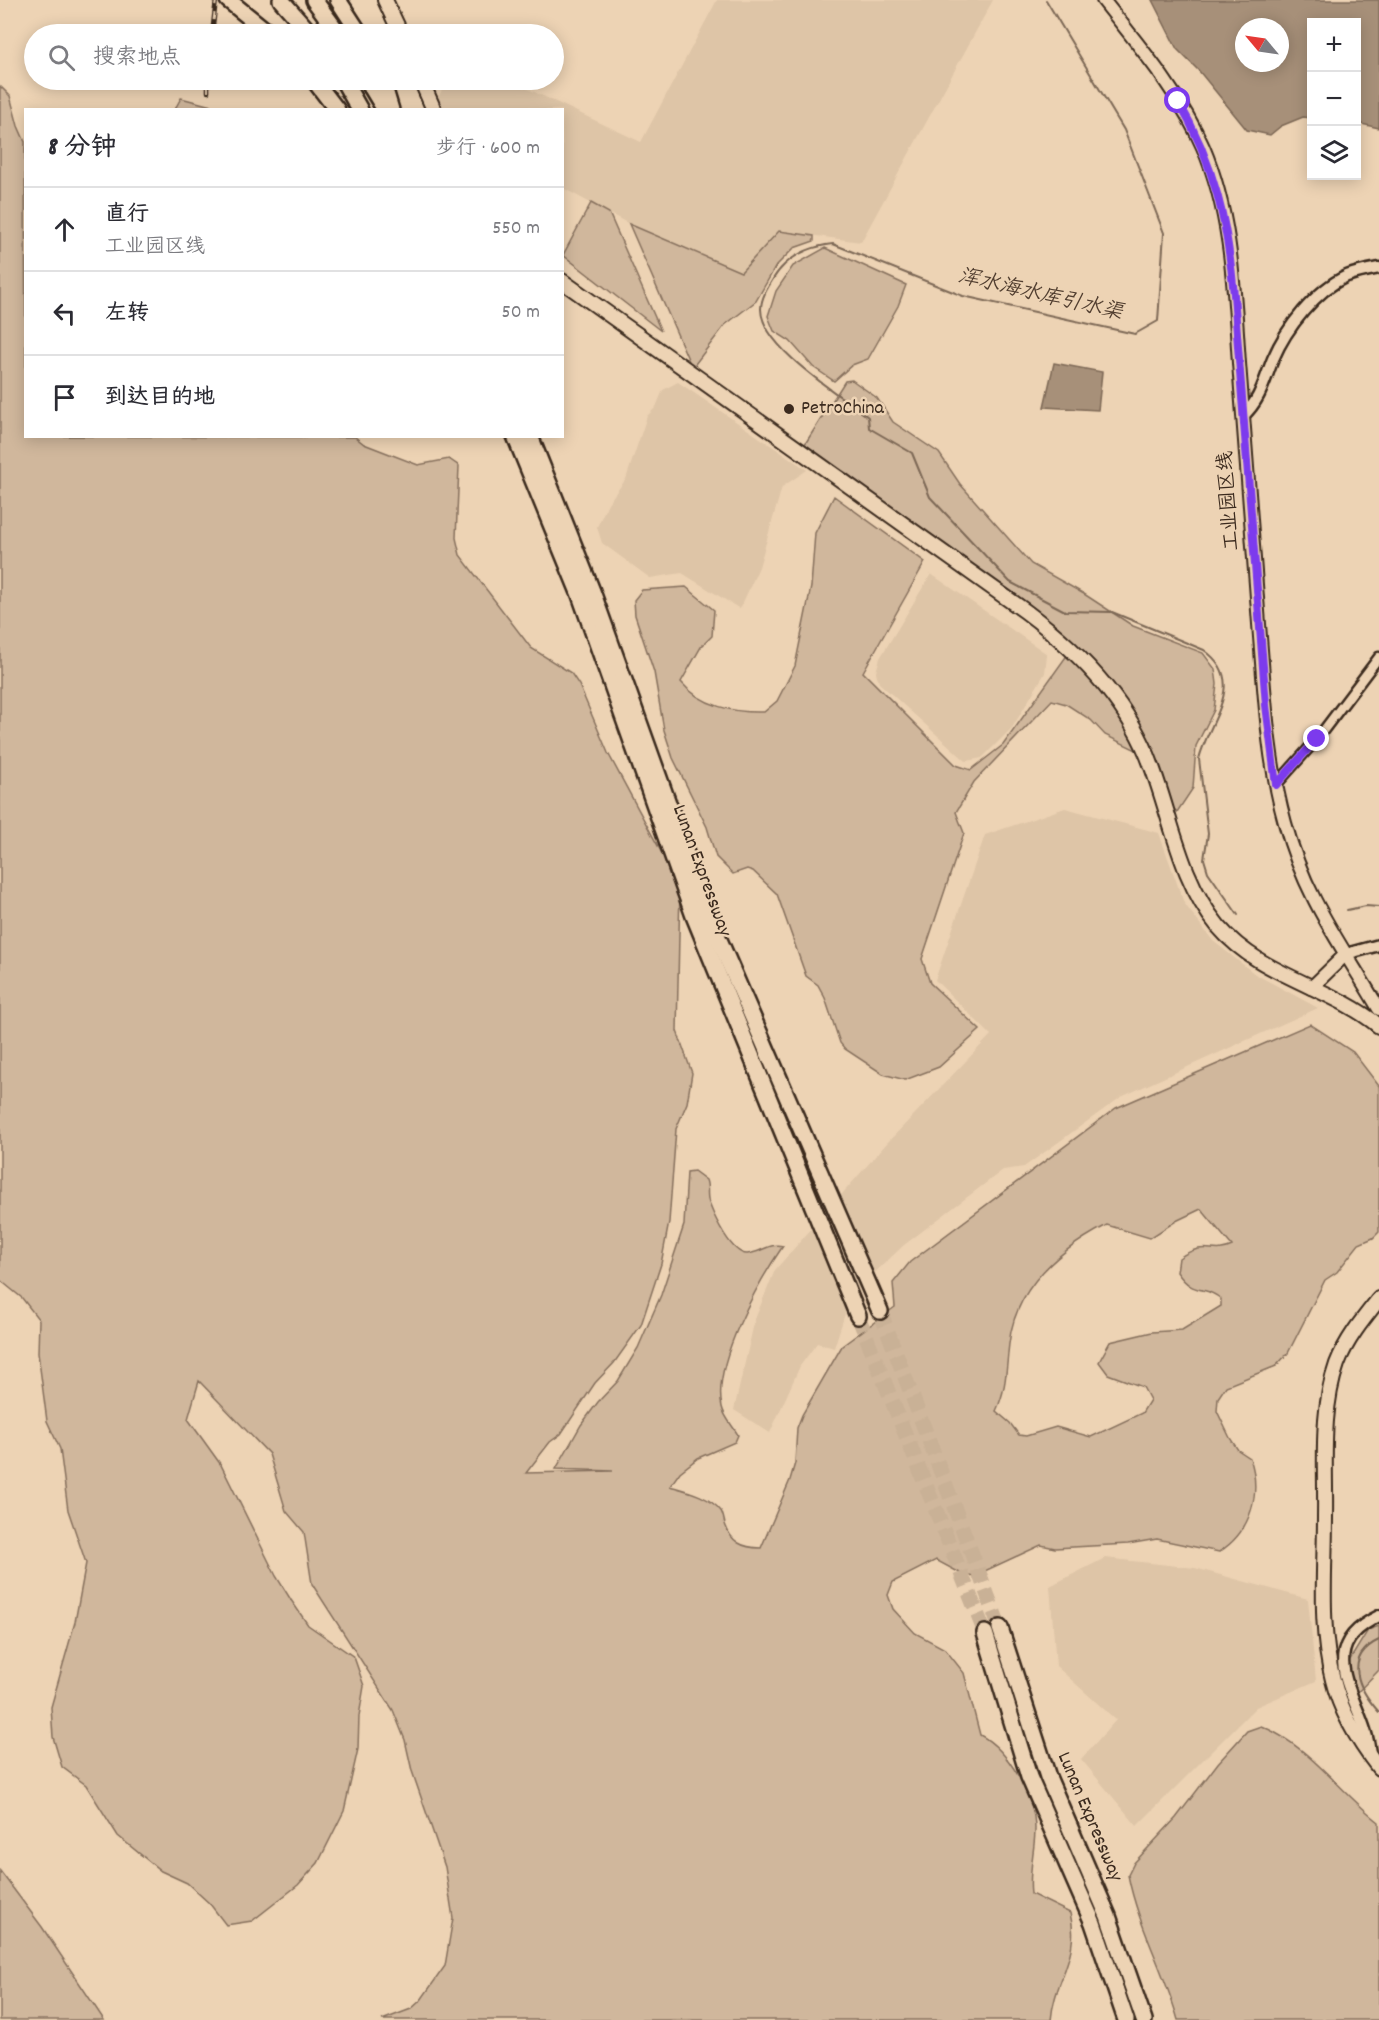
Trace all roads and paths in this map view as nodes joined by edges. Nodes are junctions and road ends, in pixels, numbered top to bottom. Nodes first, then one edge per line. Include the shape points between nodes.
1 (228, 0) edge
2 (281, 0) edge
3 (314, 0) edge
4 (338, 0) edge
5 (385, 0) edge
6 (1103, 0) edge
7 (258, 24) edge
8 (303, 24) edge
9 (332, 24) edge
10 (354, 24) edge
11 (396, 24) edge
12 (322, 90) edge
13 (349, 90) edge
14 (373, 90) edge
15 (385, 90) edge
16 (426, 90) edge
17 (335, 108) edge
18 (359, 108) edge
19 (384, 108) edge
20 (390, 108) edge
21 (434, 108) edge
22 (1379, 268) edge
23 (564, 282) edge
24 (1243, 416) junction
25 (516, 438) edge
26 (531, 438) edge
27 (1379, 657) edge
28 (1276, 785) junction
29 (1379, 945) edge
30 (1346, 954) junction
31 (1311, 988) junction
32 (1379, 1009) edge
33 (1379, 1026) edge
34 (1379, 1299) edge
35 (880, 1311) tunnel mouth
36 (858, 1316) tunnel mouth
37 (1379, 1616) edge
38 (1370, 1756) junction
39 (1379, 1768) edge
40 (1126, 2020) edge
41 (1144, 2020) edge

1 - 7 highway
2 - 8 highway
3 - 9 highway
4 - 10 highway
5 - 11 highway
6 - 24 main road, 工业园区线 via 1178,101 1211,169 1231,263
12 - 17 highway
13 - 18 highway
14 - 19 highway
15 - 20 highway
16 - 21 highway
22 - 24 street via 1334,284 1301,315 1277,350 1262,392
23 - 31 highway via 1025,611 1071,649 1110,691 1139,735 1187,872 1210,915 1250,955
24 - 28 main road, 工业园区线
25 - 36 highway, Lunan Expressway via 580,595 694,916
26 - 35 highway, Lunan Expressway via 592,591 707,912
27 - 28 street via 1317,739
28 - 30 main road, 工业园区线 via 1304,882
29 - 30 street
30 - 31 main road
30 - 32 main road, 工业园区线
31 - 33 highway via 1359,1011
34 - 38 highway via 1338,1363 1328,1410 1326,1448 1327,1649 1341,1705
37 - 38 street via 1351,1636 1342,1657
38 - 39 highway
40 - 41 highway, Lunan Expressway via 1093,1923 1029,1778 993,1630 1048,1777 1108,1916

